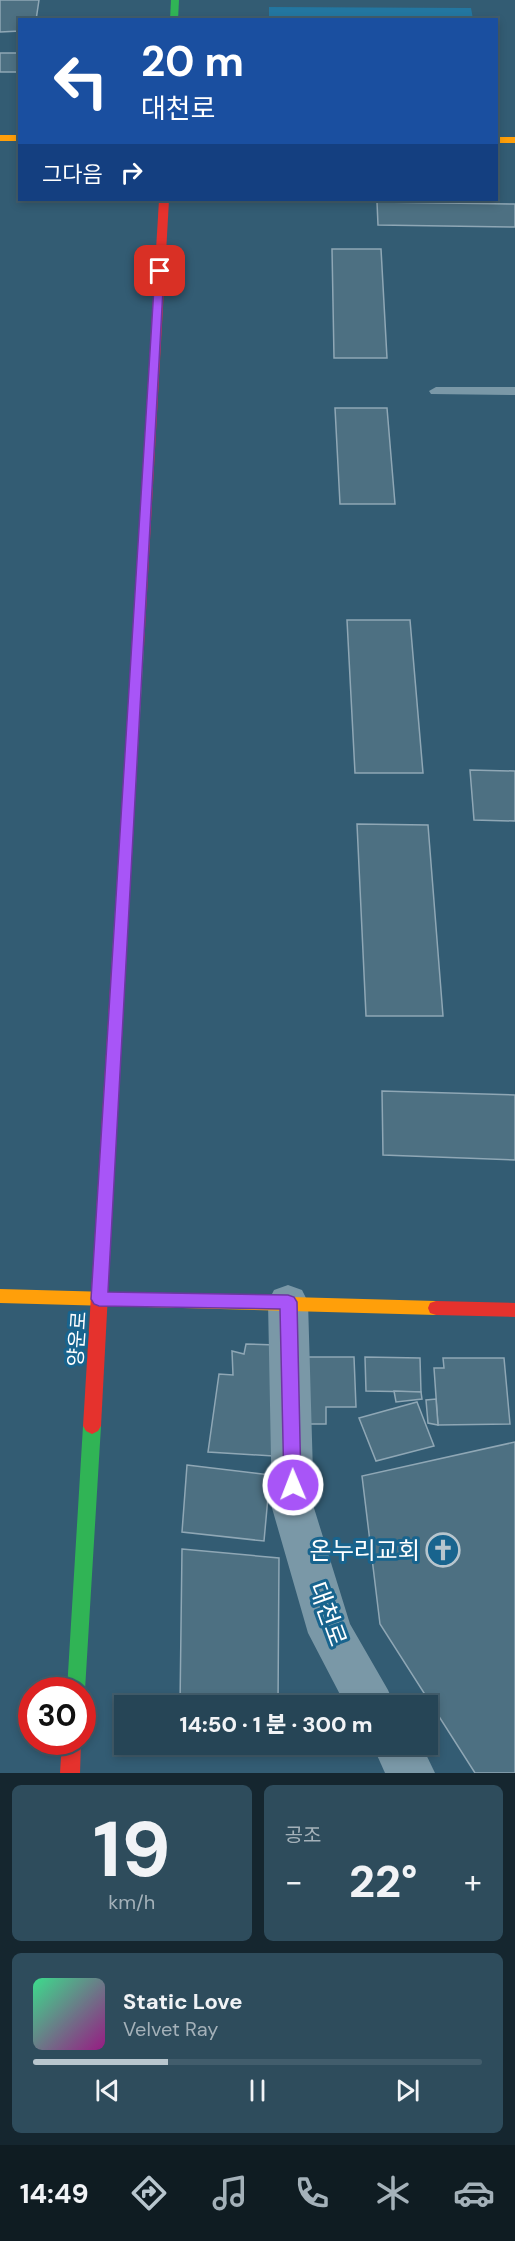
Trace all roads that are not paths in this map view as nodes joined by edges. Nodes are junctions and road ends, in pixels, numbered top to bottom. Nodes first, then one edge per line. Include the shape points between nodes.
1 (176, 0) edge
2 (174, 18) edge
3 (0, 138) edge
4 (18, 138) edge
5 (498, 140) edge
6 (515, 140) edge
7 (164, 201) edge
8 (436, 391) dead end
9 (515, 391) edge
10 (0, 1296) edge
11 (99, 1299) junction
12 (288, 1302) junction
13 (515, 1310) edge
14 (76, 1677) edge
15 (366, 1695) edge
16 (71, 1755) edge
17 (401, 1755) edge
18 (70, 1773) edge
19 (411, 1773) edge

1 - 2 main road
3 - 4 main road
5 - 6 main road
7 - 11 main road, 양운로
8 - 9 lane
10 - 11 main road
11 - 12 main road
11 - 14 main road, 양운로
12 - 13 main road
12 - 15 street, 대천로 via 293,1508 330,1633
16 - 18 main road
17 - 19 street

